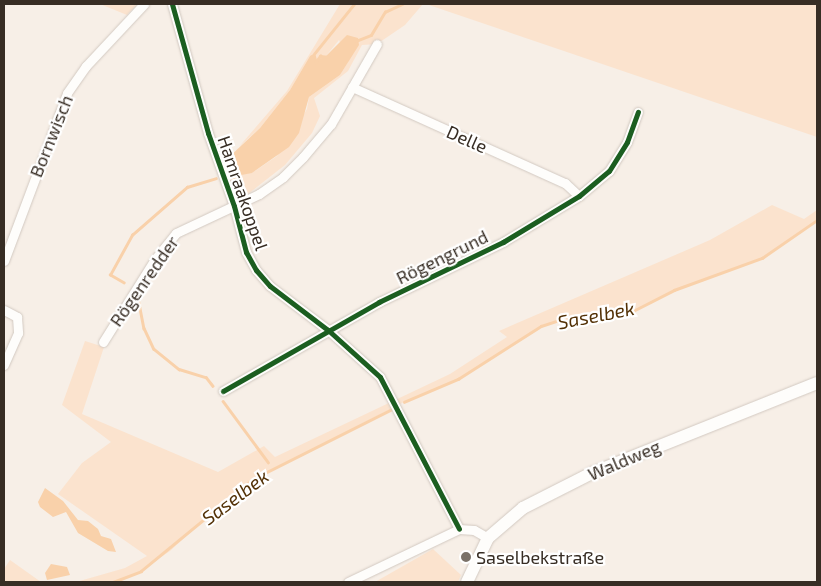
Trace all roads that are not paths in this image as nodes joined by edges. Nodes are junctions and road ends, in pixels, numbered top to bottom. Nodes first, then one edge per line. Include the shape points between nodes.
1 (144, 4) edge
2 (172, 4) edge
3 (376, 44) dead end
4 (352, 87) junction
5 (638, 112) dead end
6 (579, 196) junction
7 (234, 206) junction
8 (4, 261) edge
9 (4, 310) edge
10 (328, 330) junction
11 (103, 342) dead end
12 (4, 365) edge
13 (817, 383) edge
14 (224, 391) dead end
15 (459, 529) junction
16 (488, 538) junction
17 (348, 582) edge
18 (467, 582) edge

1 - 8 street, Bornwisch via 86,66 67,93
2 - 7 street, Hamraakoppel via 208,133
3 - 4 street, Rögenredder
4 - 6 street, Delle via 565,183
4 - 7 street, Rögenredder via 331,124 297,163 271,185
5 - 6 street, Rögengrund via 627,142 609,171
6 - 10 street, Rögengrund via 503,242
7 - 10 street, Hamraakoppel via 246,252 256,270 270,286
7 - 11 street, Rögenredder via 186,225 168,240
9 - 12 street via 17,316 18,333
10 - 14 street, Rögengrund
10 - 15 street, Hamraakoppel via 380,377
13 - 16 main road, Waldweg via 592,473 523,508
15 - 16 street via 474,530
15 - 17 street
16 - 18 main road, Waldweg

